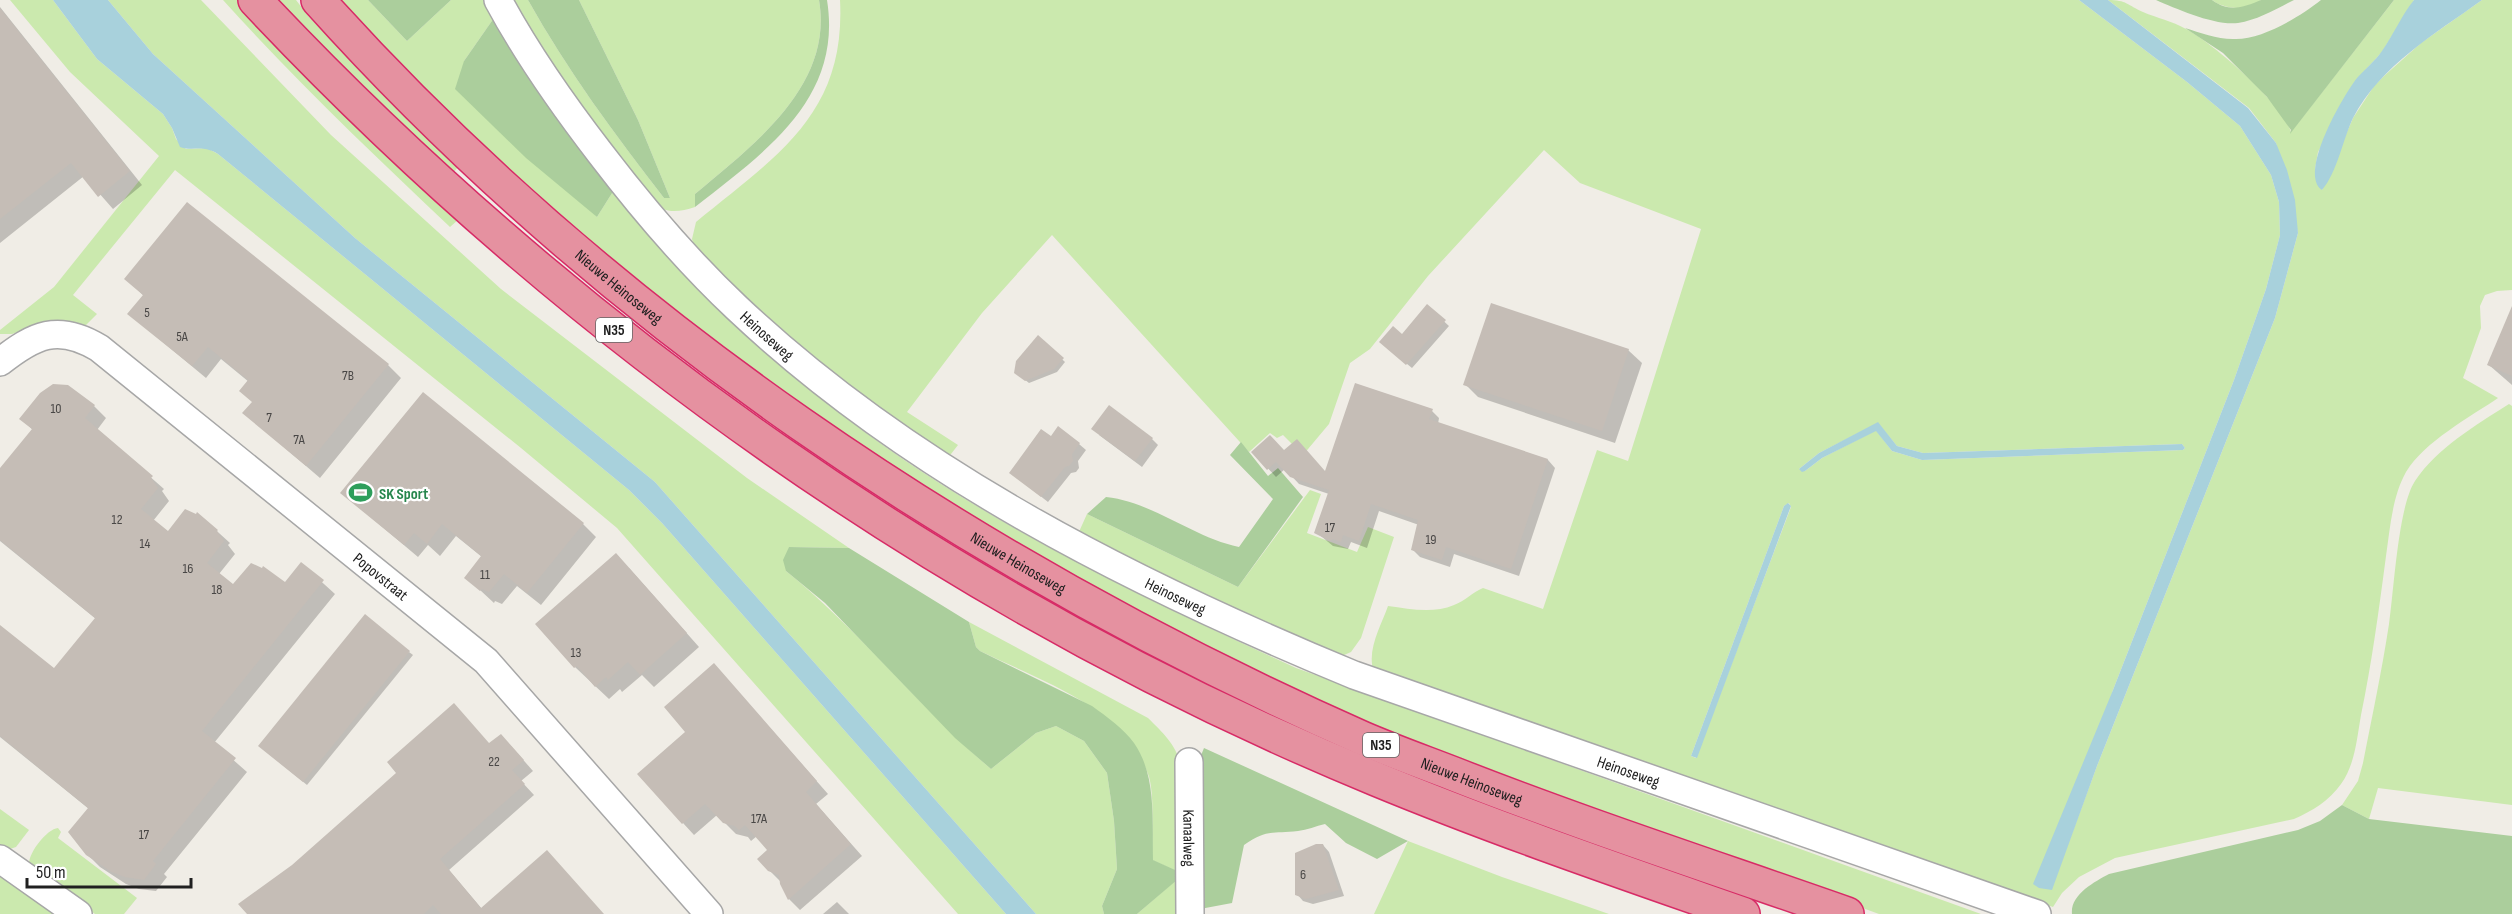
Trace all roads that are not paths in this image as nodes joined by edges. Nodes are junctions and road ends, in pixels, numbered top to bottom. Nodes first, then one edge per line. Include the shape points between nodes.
1 (255, 0) edge
2 (318, 0) edge
3 (498, 0) edge
4 (0, 362) edge
5 (1189, 762) dead end
6 (0, 859) edge
7 (78, 914) edge
8 (709, 914) edge
9 (1190, 914) edge
10 (1743, 914) edge
11 (1847, 914) edge
12 (2037, 914) edge

1 - 10 highway, Nieuwe Heinoseweg / N35 via 411,156 575,299 694,391 925,548 1120,659 1294,743 1536,841
2 - 11 highway, Nieuwe Heinoseweg / N35 via 363,50 533,215 644,306 818,436 951,522 1075,595 1215,668 1363,738 1523,801
3 - 12 street, Heinoseweg via 572,116 625,187 736,307 810,372 948,471 1063,538 1190,604 1354,675
4 - 8 street, Popovstraat via 37,337 71,336 99,348 486,661
5 - 9 street, Kanaalweg
6 - 7 street

